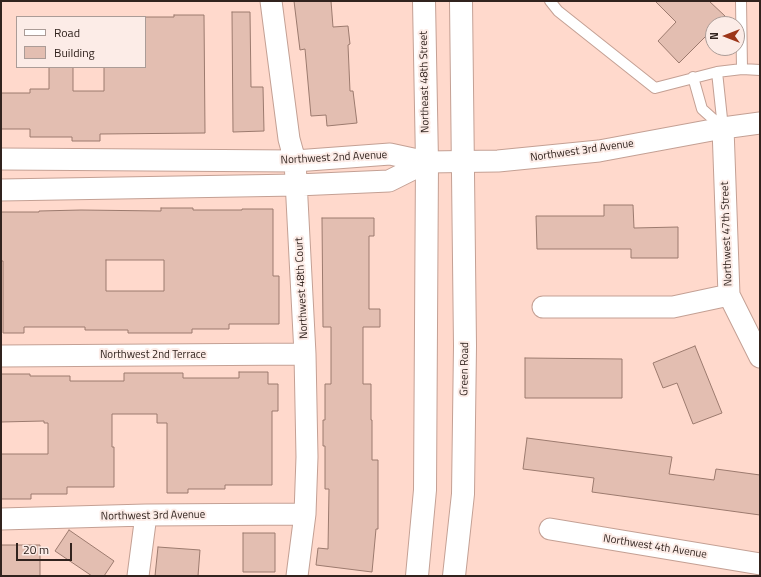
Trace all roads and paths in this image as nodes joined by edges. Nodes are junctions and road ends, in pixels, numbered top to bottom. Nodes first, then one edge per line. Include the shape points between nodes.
1 (271, 1) edge
2 (424, 1) edge
3 (461, 1) edge
4 (550, 1) edge
5 (741, 1) edge
6 (742, 69) junction
7 (760, 70) edge
8 (717, 72) junction
9 (693, 78) junction
10 (760, 123) edge
11 (723, 128) junction
12 (1, 159) edge
13 (296, 161) junction
14 (427, 162) junction
15 (463, 162) junction
16 (297, 185) junction
17 (1, 190) edge
18 (729, 295) junction
19 (543, 307) dead end
20 (305, 354) junction
21 (1, 356) edge
22 (760, 357) edge
23 (305, 514) junction
24 (146, 515) junction
25 (1, 518) edge
26 (550, 529) dead end
27 (760, 564) edge
28 (138, 576) edge
29 (297, 576) edge
30 (417, 576) edge
31 (454, 576) edge

1 - 13 street, Northwest 48th Court via 289,138
2 - 14 main road, Northeast 48th Street
3 - 15 main road
4 - 9 lane via 558,11 654,88
5 - 6 lane
6 - 7 lane
6 - 8 lane
8 - 9 lane
8 - 11 lane
9 - 11 lane via 702,109
10 - 11 street, Northwest 3rd Avenue
11 - 15 street, Northwest 3rd Avenue via 599,151 498,162
11 - 18 street, Northwest 47th Street
12 - 13 street, Northwest 2nd Avenue
13 - 14 street, Northwest 2nd Avenue via 390,154
13 - 16 street, Northwest 48th Court
14 - 15 street, Northwest 3rd Avenue
14 - 16 street via 389,181
14 - 30 main road via 425,490
15 - 31 main road, Green Road via 463,494
16 - 17 street
16 - 20 street, Northwest 48th Court
18 - 19 street via 672,307
18 - 22 street, Northwest 47th Street
20 - 21 street, Northwest 2nd Terrace
20 - 23 street, Northwest 48th Court
23 - 24 street, Northwest 3rd Avenue
23 - 29 street, Northwest 48th Court
24 - 25 street, Northwest 3rd Avenue
24 - 28 street
26 - 27 street, Northwest 4th Avenue

